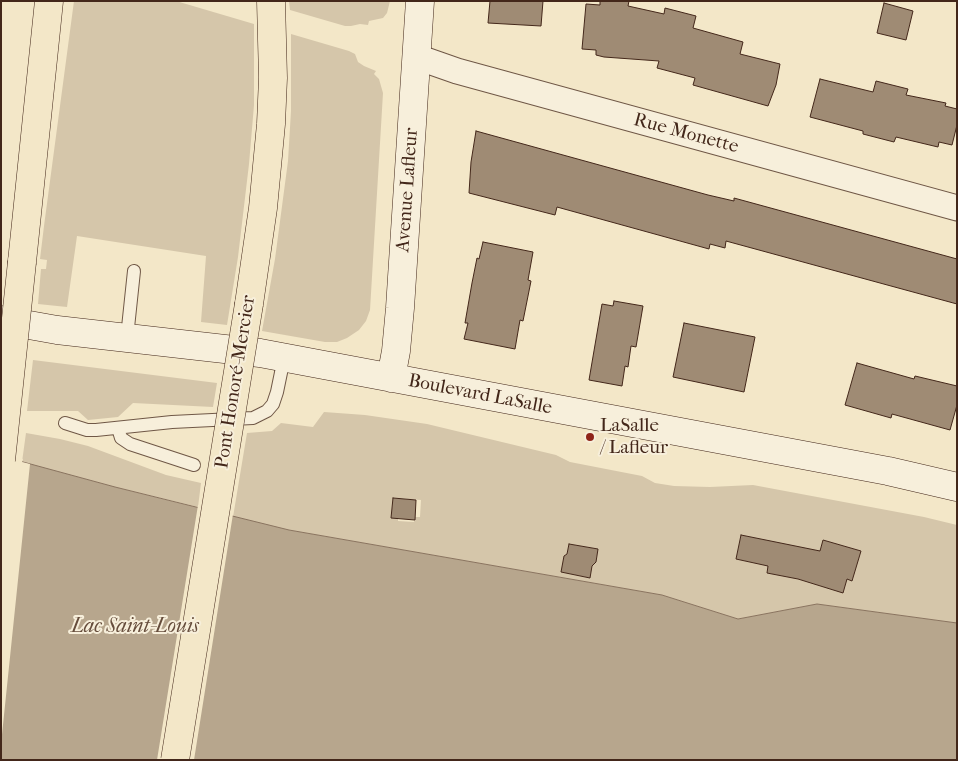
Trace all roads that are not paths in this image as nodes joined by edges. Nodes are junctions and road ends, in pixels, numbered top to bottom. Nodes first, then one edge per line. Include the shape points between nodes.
1 (49, 1) edge
2 (420, 1) edge
3 (272, 12) edge
4 (416, 56) junction
5 (957, 208) edge
6 (134, 271) dead end
7 (1, 320) edge
8 (127, 337) junction
9 (284, 358) junction
10 (391, 378) junction
11 (65, 423) dead end
12 (118, 428) junction
13 (1, 460) edge
14 (194, 465) dead end
15 (957, 487) edge
16 (175, 760) edge

1 - 13 highway, bridge
2 - 4 main road, Avenue Lafleur
3 - 16 highway, Pont Honoré-Mercier, bridge via 271,124 262,216
4 - 5 street, Rue Monette via 457,71
4 - 10 main road, Avenue Lafleur via 400,308
6 - 8 lane
7 - 8 main road, Boulevard LaSalle
8 - 9 main road, Boulevard LaSalle
9 - 10 main road, Boulevard LaSalle
9 - 12 lane via 274,402 260,416
10 - 15 main road, Boulevard LaSalle via 888,471
11 - 12 lane via 87,430
12 - 14 lane via 121,438 130,444

